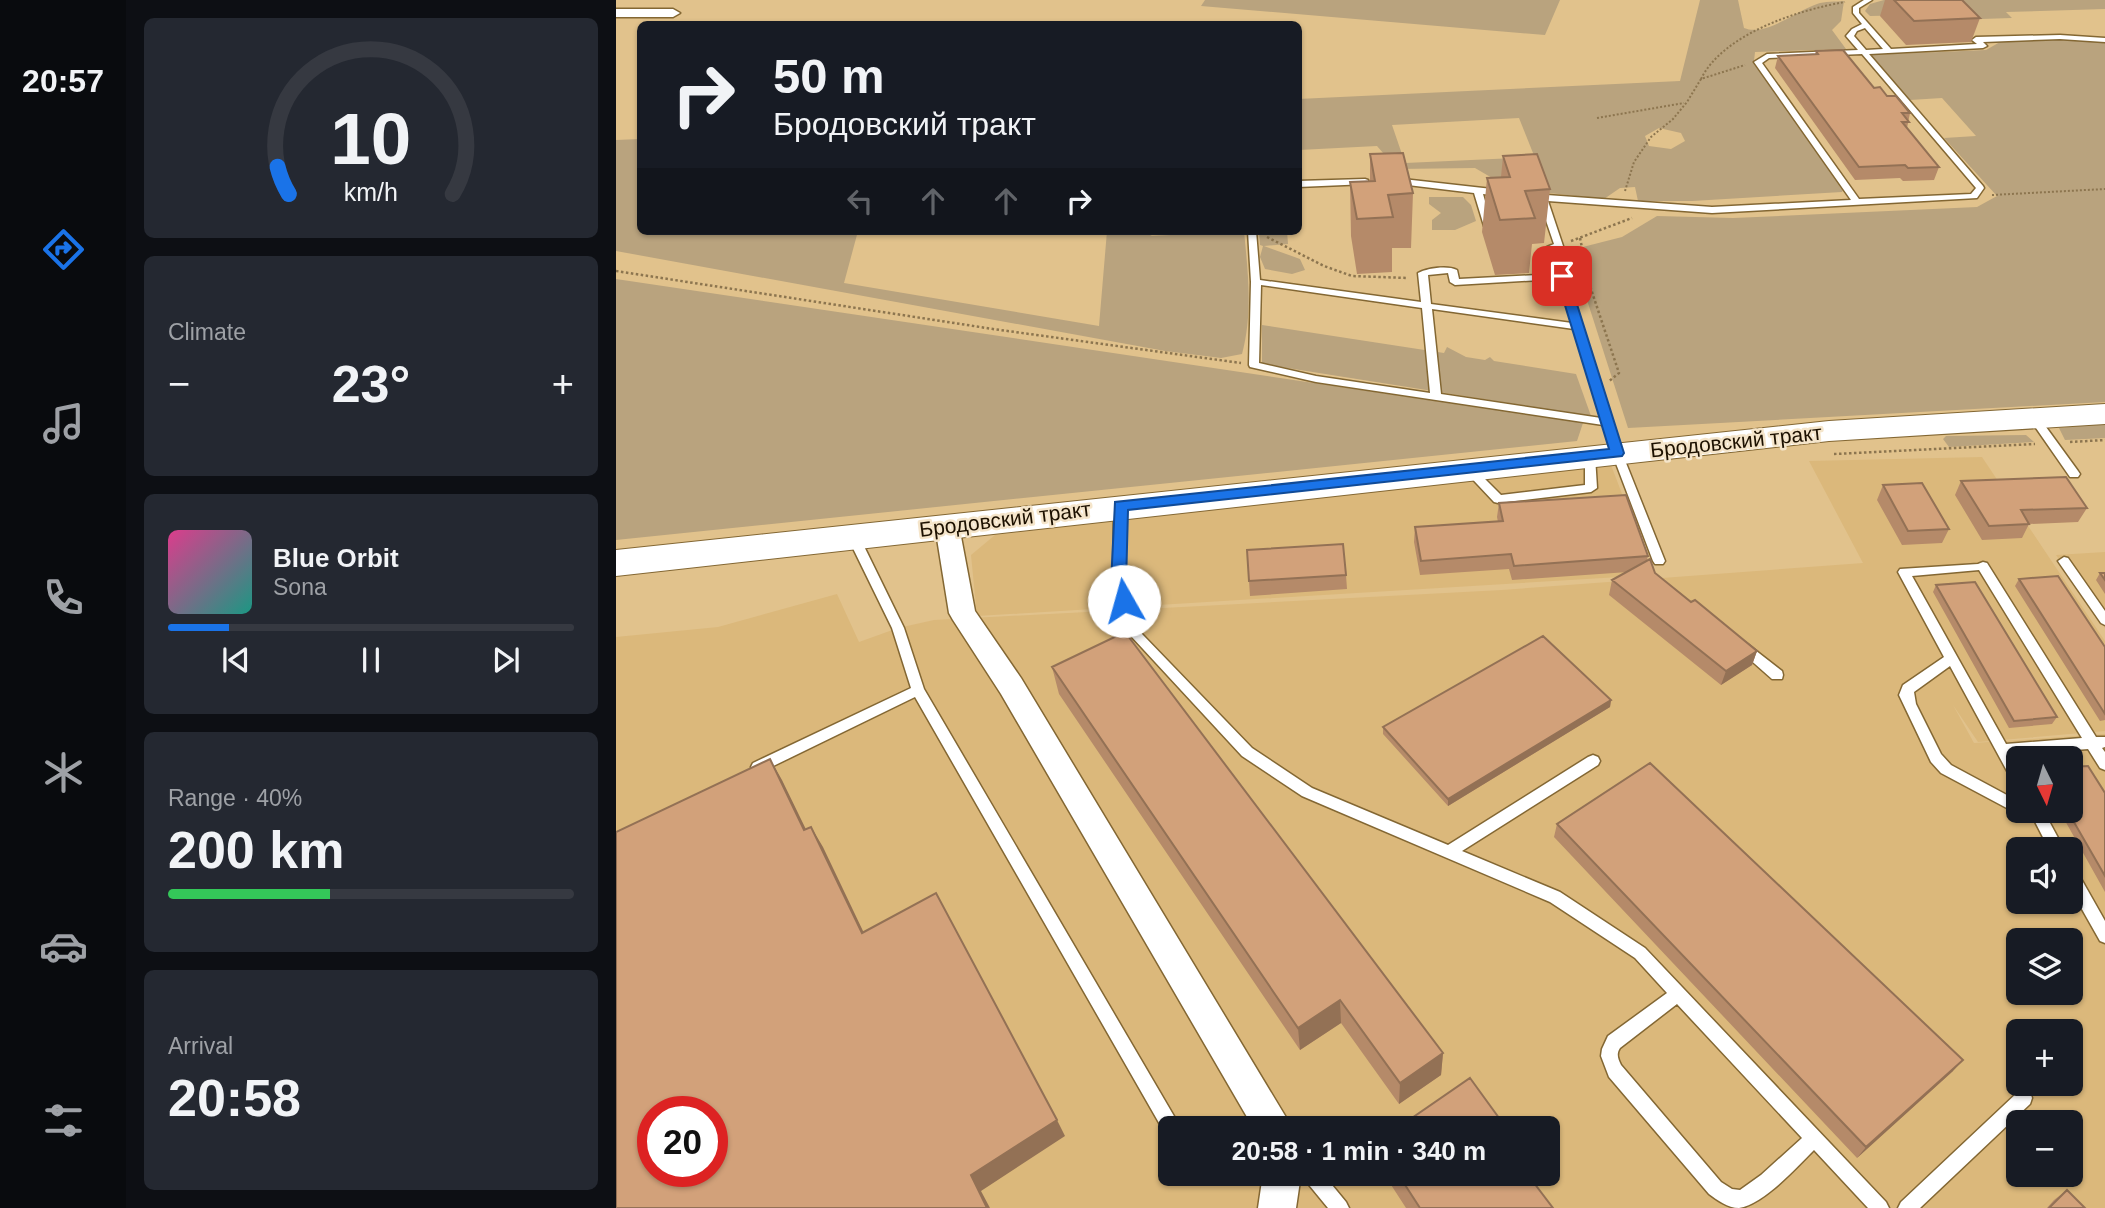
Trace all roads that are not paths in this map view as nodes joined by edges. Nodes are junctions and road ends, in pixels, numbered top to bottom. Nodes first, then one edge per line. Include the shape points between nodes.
1 (1869, 0) edge
2 (616, 13) edge
3 (673, 13) dead end
4 (1866, 25) junction
5 (2050, 27) dead end
6 (2060, 37) junction
7 (2105, 40) edge
8 (1889, 51) junction
9 (1863, 52) junction
10 (1374, 181) edge
11 (1387, 181) edge
12 (1348, 183) junction
13 (1302, 184) edge
14 (1537, 185) edge
15 (1478, 190) junction
16 (1350, 195) edge
17 (1543, 198) junction
18 (1857, 202) junction
19 (1488, 226) edge
20 (1252, 235) edge
21 (1562, 276) junction
22 (1256, 282) junction
23 (1428, 307) junction
24 (1578, 327) junction
25 (1436, 397) junction
26 (2105, 414) edge
27 (2043, 430) junction
28 (1605, 443) junction
29 (2074, 474) dead end
30 (1120, 506) junction
31 (947, 526) junction
32 (853, 536) junction
33 (1659, 561) dead end
34 (2064, 561) dead end
35 (616, 563) edge
36 (2105, 620) edge
37 (1728, 634) edge
38 (1952, 658) junction
39 (1777, 675) dead end
40 (918, 690) junction
41 (2099, 743) edge
42 (2003, 751) junction
43 (2006, 756) edge
44 (1592, 761) dead end
45 (2105, 764) edge
46 (742, 774) edge
47 (2006, 801) edge
48 (1449, 852) junction
49 (2083, 896) edge
50 (2105, 936) edge
51 (1678, 994) junction
52 (2024, 1098) dead end
53 (1164, 1116) edge
54 (1267, 1116) edge
55 (1814, 1139) junction
56 (1281, 1186) edge
57 (1321, 1186) edge
58 (1278, 1208) edge
59 (1340, 1208) edge
60 (1880, 1208) edge
61 (1907, 1208) edge

1 - 4 lane via 1856,8
2 - 3 street
4 - 8 lane
4 - 9 lane via 1850,36
5 - 6 lane
6 - 7 lane
6 - 8 lane via 1973,37 1983,46
8 - 9 lane
9 - 18 lane via 1766,56 1758,62
9 - 18 lane via 1980,188 1974,196
10 - 12 lane
11 - 15 lane
12 - 13 lane
12 - 16 lane
14 - 17 lane
15 - 17 lane
15 - 19 lane
17 - 18 lane via 1712,210
17 - 21 lane via 1559,246 1550,247
20 - 22 lane
21 - 23 lane via 1455,282 1452,270 1423,272
21 - 24 lane
22 - 23 lane
22 - 25 lane via 1254,365
23 - 24 lane
23 - 25 lane
24 - 28 lane via 1598,390
25 - 28 lane
26 - 27 street, Бродовский тракт
27 - 28 street, Бродовский тракт via 1829,431
27 - 29 lane
28 - 30 street, Бродовский тракт via 1467,468
28 - 33 lane
30 - 31 street, Бродовский тракт
30 - 48 lane via 1119,584 1137,636 1165,666 1247,752 1297,785
31 - 32 street, Бродовский тракт
31 - 54 street via 962,613 1012,686
32 - 35 street, Бродовский тракт
32 - 40 lane via 898,628
34 - 36 lane
37 - 39 lane
38 - 41 lane via 1904,572 1979,567
38 - 42 lane
38 - 47 lane via 1908,689 1909,704 1947,769
40 - 46 lane
40 - 53 lane
41 - 42 lane
41 - 45 lane
42 - 43 lane
44 - 48 lane
48 - 51 lane via 1555,897 1640,953
49 - 50 lane
51 - 55 lane
51 - 55 lane via 1614,1042 1609,1060 1715,1188 1727,1198 1740,1199
52 - 61 lane
55 - 60 lane
56 - 58 street
57 - 59 lane

